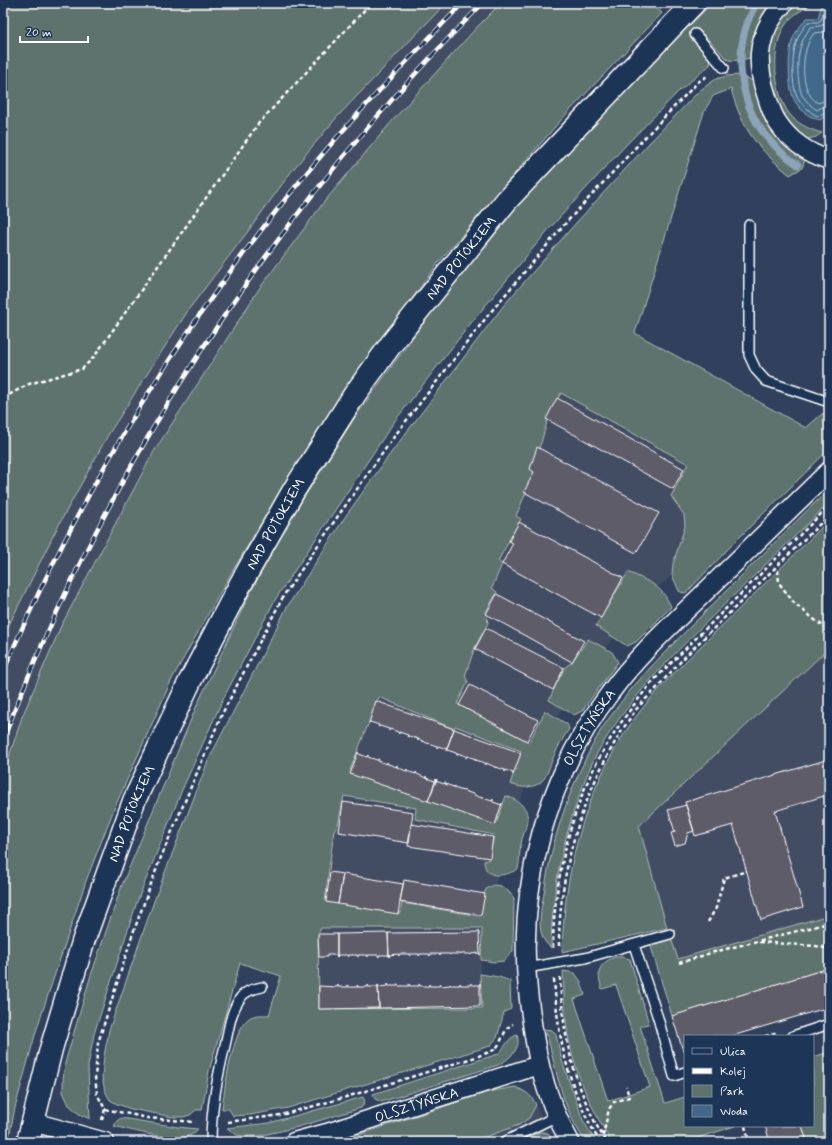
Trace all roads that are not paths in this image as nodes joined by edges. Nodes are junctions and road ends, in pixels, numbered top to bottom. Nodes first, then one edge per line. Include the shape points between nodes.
1 (694, 3) edge
2 (784, 3) edge
3 (695, 34) dead end
4 (724, 68) road end
5 (829, 160) edge
6 (749, 225) dead end
7 (829, 402) edge
8 (829, 471) edge
9 (670, 934) dead end
10 (634, 945) junction
11 (526, 968) junction
12 (262, 987) dead end
13 (829, 1024) edge
14 (796, 1035) edge
15 (539, 1065) junction
16 (684, 1072) edge
17 (557, 1116) junction
18 (30, 1132) edge
19 (516, 1139) edge
20 (105, 1142) edge
21 (211, 1142) edge
22 (294, 1142) edge
23 (504, 1142) edge
24 (570, 1142) edge

1 - 18 main road, NAD POTOKIEM via 507,200 392,343 355,394 294,490 190,681 134,801 84,939 51,1049
2 - 5 street via 767,28 761,46 762,81 777,122 794,142 805,150
3 - 4 lane
6 - 7 lane via 749,355 756,370 766,381
8 - 11 street, OLSZTYŃSKA via 663,633 610,692 587,726 562,777 538,843 526,925
9 - 10 lane
10 - 11 lane via 585,958
10 - 16 lane via 674,1076
11 - 15 street, OLSZTYŃSKA
12 - 21 lane via 250,990 240,999 232,1015 212,1104
13 - 14 lane
15 - 17 street, OLSZTYŃSKA via 548,1097
15 - 22 street, OLSZTYŃSKA via 327,1134
17 - 19 lane
17 - 24 street, OLSZTYŃSKA
18 - 20 street
19 - 23 lane

